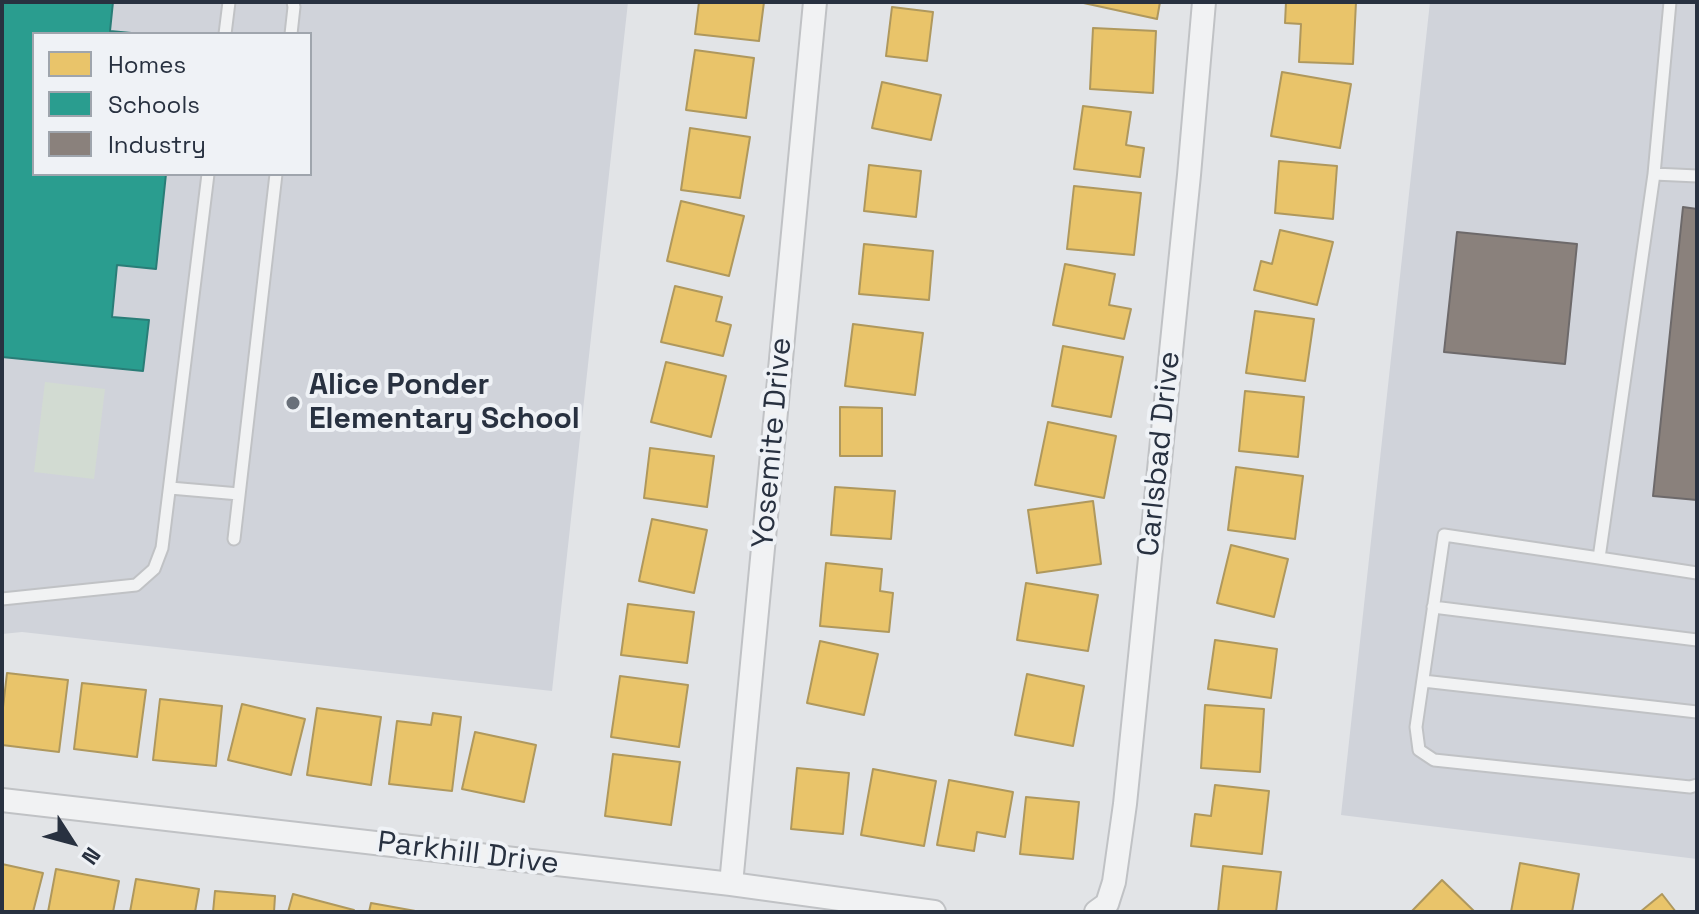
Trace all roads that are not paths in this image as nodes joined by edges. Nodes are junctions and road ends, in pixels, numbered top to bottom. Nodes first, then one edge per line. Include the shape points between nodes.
1 (229, 2) edge
2 (293, 2) edge
3 (815, 2) edge
4 (1204, 2) edge
5 (1670, 2) edge
6 (225, 32) edge
7 (291, 32) edge
8 (1654, 174) junction
9 (208, 176) edge
10 (276, 176) edge
11 (1697, 176) edge
12 (170, 488) junction
13 (239, 494) junction
14 (234, 539) dead end
15 (1599, 558) junction
16 (1697, 573) edge
17 (2, 599) edge
18 (1433, 607) junction
19 (1697, 640) edge
20 (1423, 681) junction
21 (1697, 712) edge
22 (1697, 785) edge
23 (2, 800) edge
24 (731, 884) junction
25 (1102, 908) edge
26 (934, 912) edge

1 - 6 lane
2 - 7 lane
3 - 24 street, Yosemite Drive
4 - 25 street, Carlsbad Drive via 1125,804 1114,882
5 - 8 lane
8 - 11 lane
8 - 15 lane
9 - 12 lane
10 - 13 lane
12 - 13 lane
12 - 17 lane via 162,548 154,569 136,585
13 - 14 lane
15 - 16 lane
15 - 18 lane via 1444,535
18 - 19 lane
18 - 20 lane
20 - 21 lane
20 - 22 lane via 1416,727 1419,750 1434,760
23 - 24 street, Parkhill Drive
24 - 26 street, Parkhill Drive

